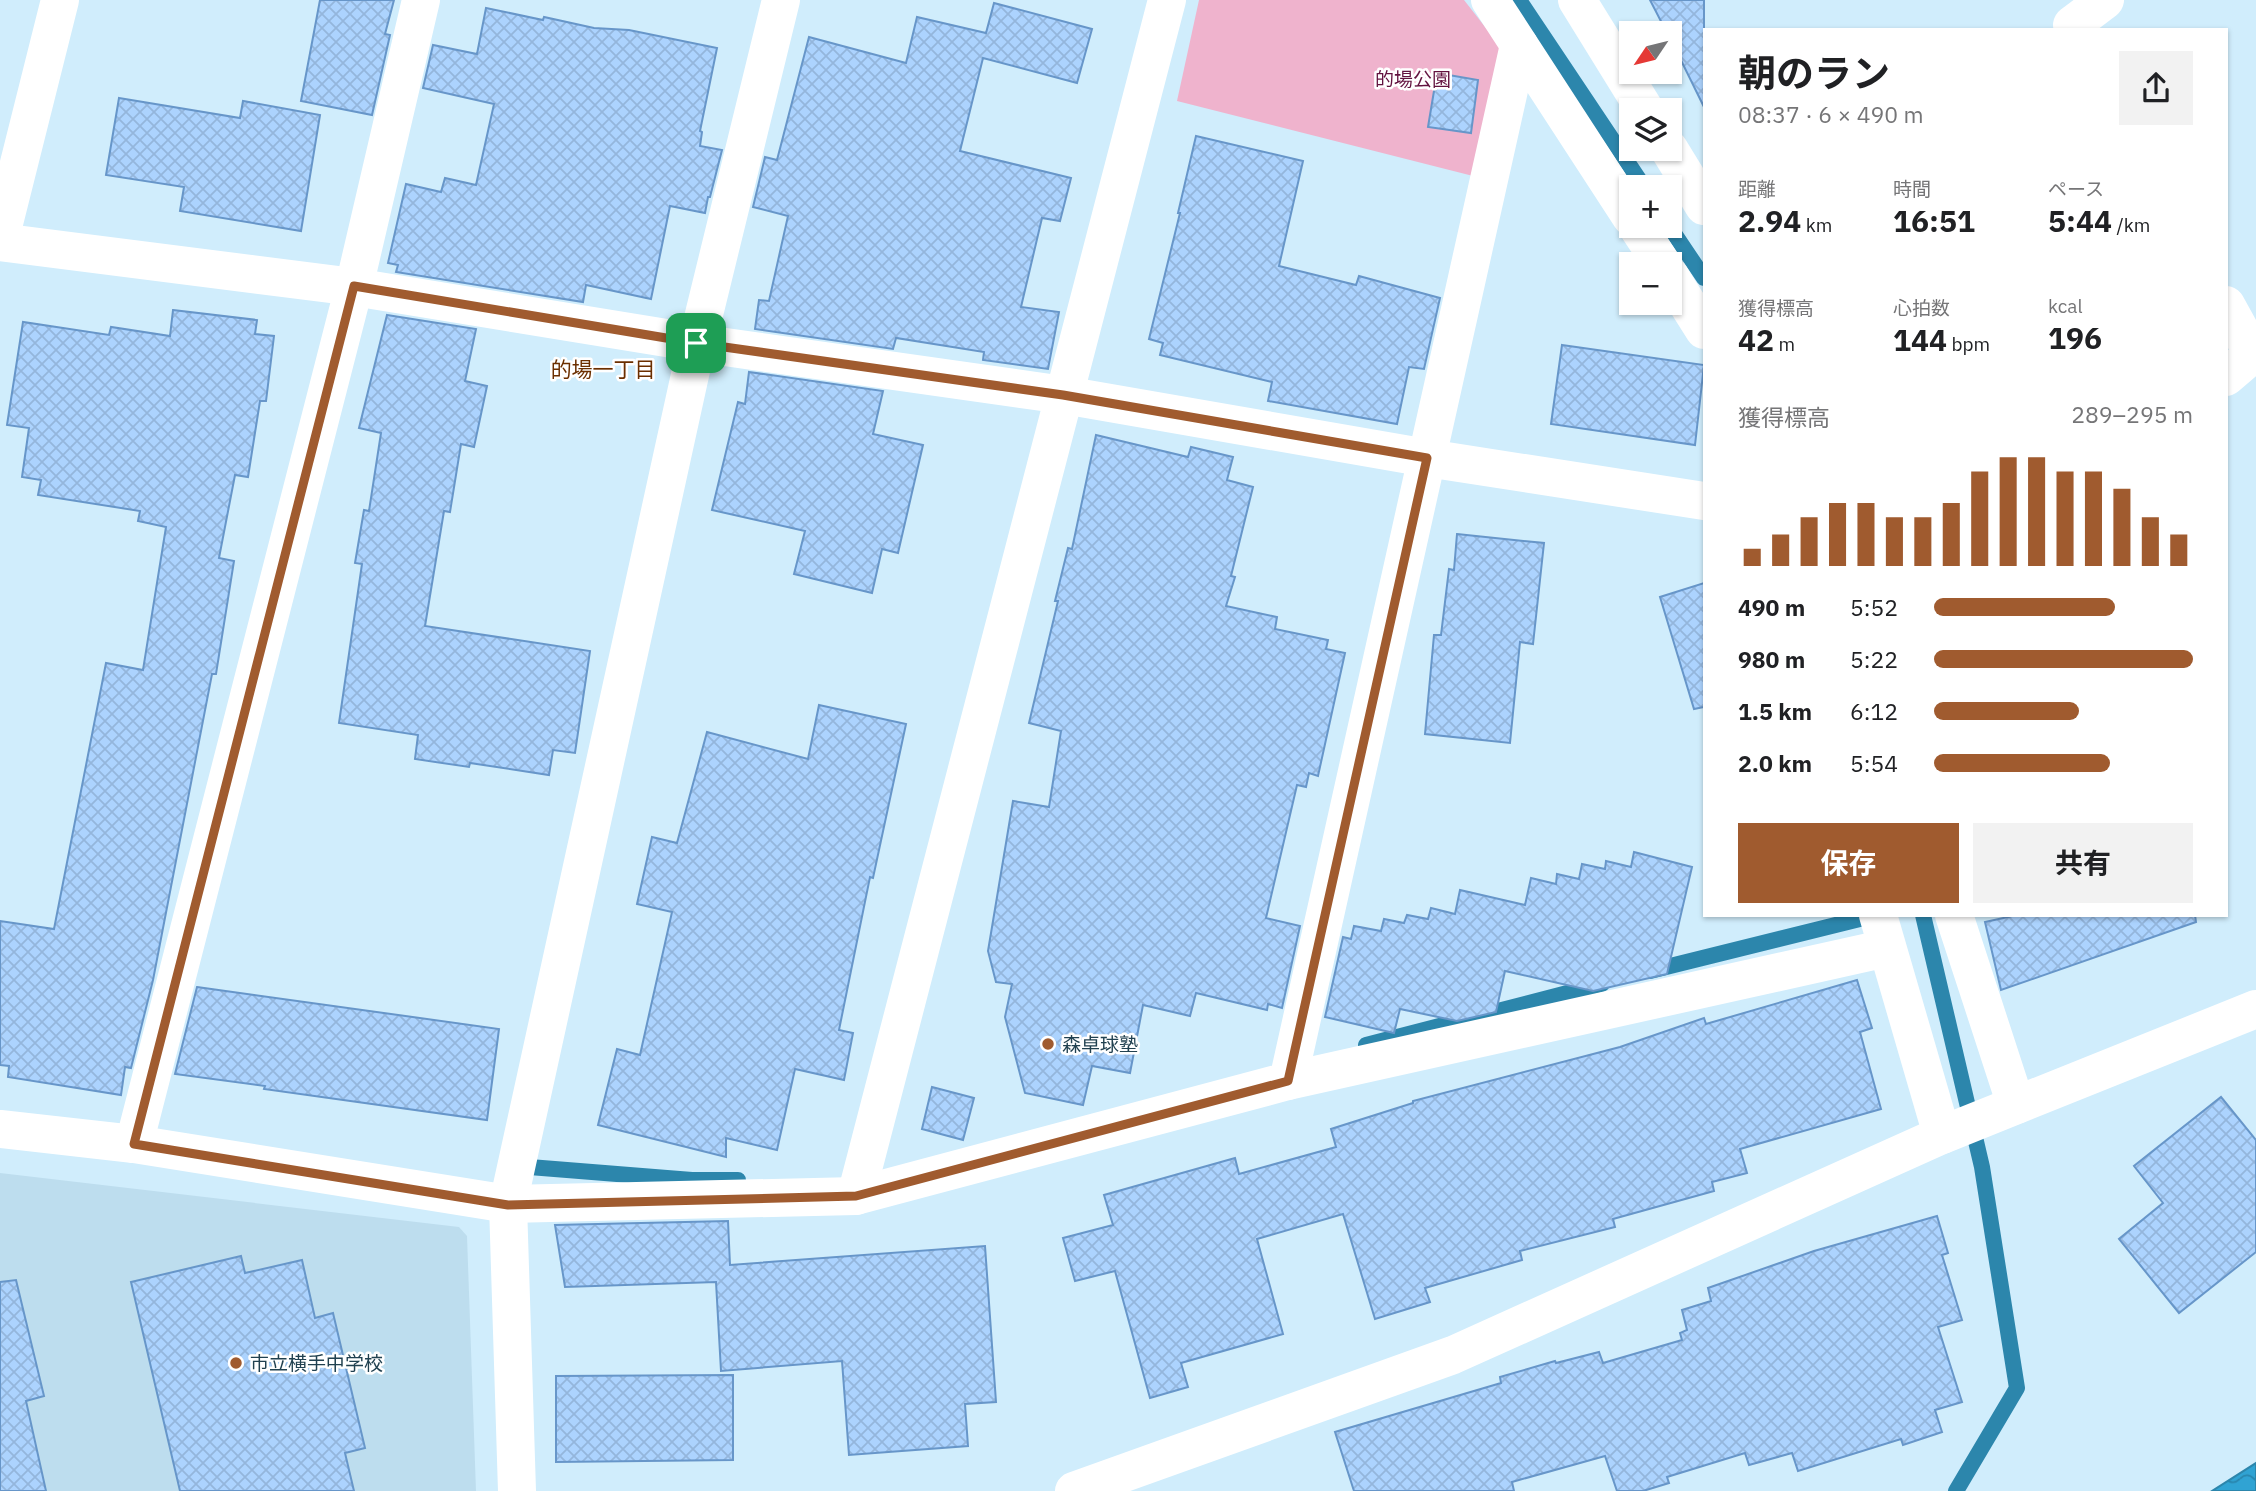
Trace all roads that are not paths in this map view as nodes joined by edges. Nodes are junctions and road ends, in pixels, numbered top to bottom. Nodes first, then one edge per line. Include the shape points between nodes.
1 (60, 0) edge
2 (421, 0) edge
3 (780, 0) edge
4 (1167, 0) edge
5 (1490, 0) edge
6 (1577, 0) edge
7 (2105, 0) edge
8 (2068, 18) edge
9 (1520, 45) junction
10 (1638, 98) edge
11 (1676, 161) edge
12 (1619, 198) edge
13 (1703, 204) edge
14 (0, 240) edge
15 (354, 286) junction
16 (1682, 295) edge
17 (2228, 311) edge
18 (1703, 328) edge
19 (696, 343) junction
20 (2245, 361) edge
21 (1063, 395) junction
22 (1427, 458) junction
23 (1703, 501) edge
24 (1955, 917) edge
25 (1882, 932) edge
26 (2256, 1009) edge
27 (1288, 1081) junction
28 (2016, 1105) junction
29 (0, 1129) edge
30 (1942, 1135) junction
31 (134, 1144) junction
32 (856, 1196) junction
33 (508, 1205) junction
34 (517, 1491) edge
35 (1074, 1491) edge

1 - 14 street
2 - 15 street
3 - 19 street
4 - 21 street
5 - 9 street
6 - 10 street
7 - 8 street
9 - 12 street
9 - 22 street
11 - 13 street
14 - 15 street
15 - 19 street
15 - 31 street
16 - 18 street
17 - 20 street
19 - 21 street
19 - 33 street
21 - 22 street
21 - 32 street
22 - 23 street
22 - 27 street
24 - 28 street
25 - 27 street
25 - 30 street
26 - 28 street
27 - 32 street
28 - 30 street
29 - 31 street
30 - 35 street via 1453,1355
31 - 33 street
32 - 33 street
33 - 34 street

